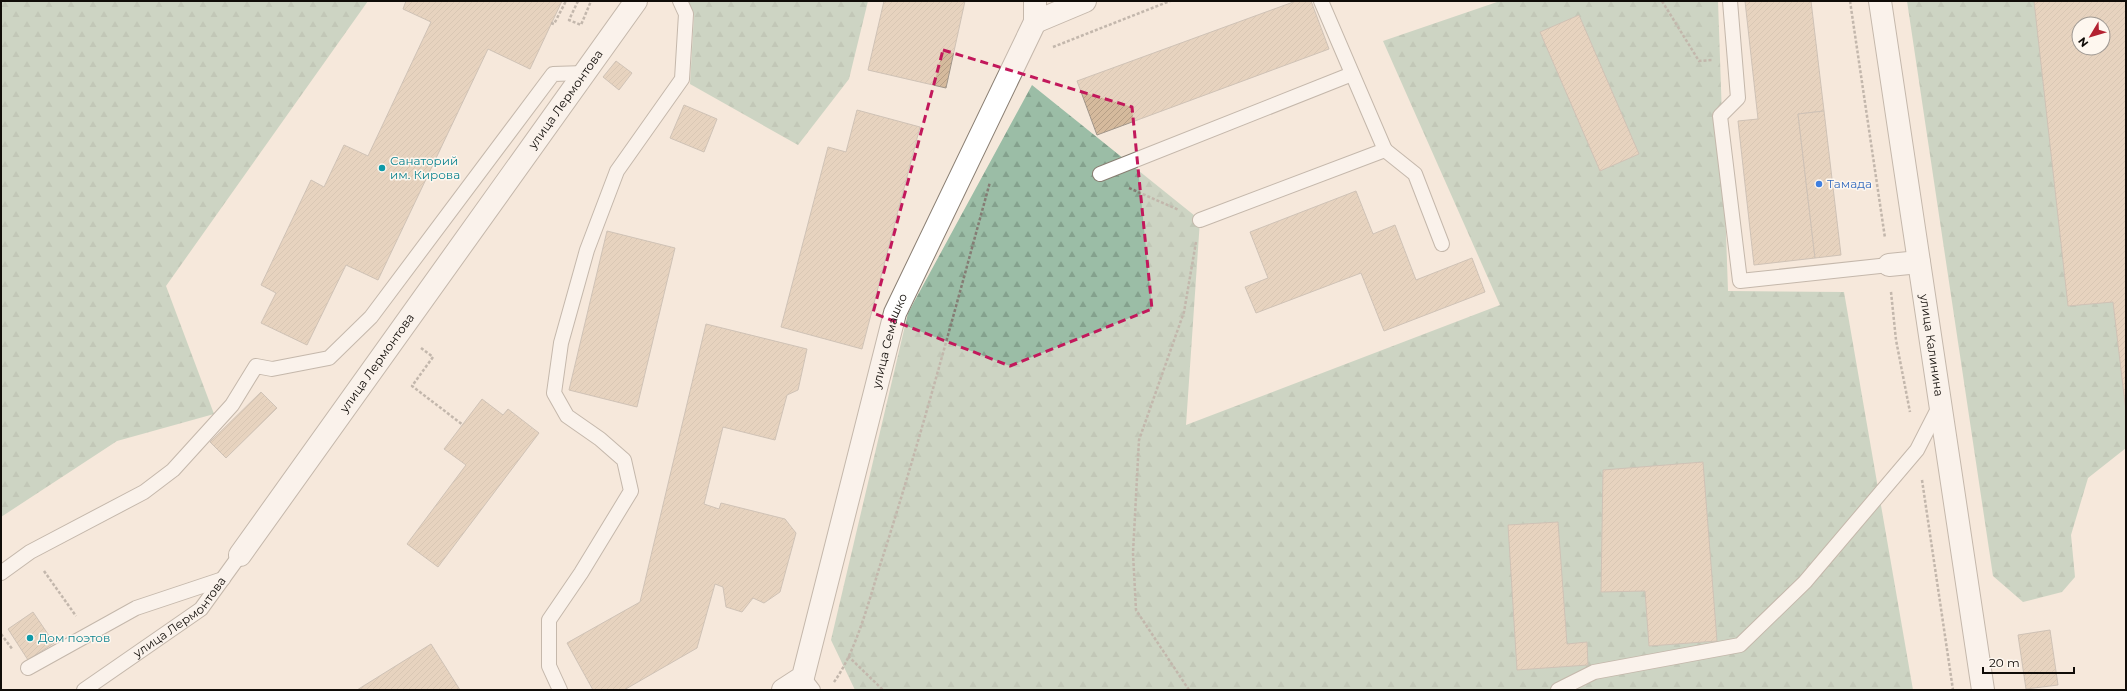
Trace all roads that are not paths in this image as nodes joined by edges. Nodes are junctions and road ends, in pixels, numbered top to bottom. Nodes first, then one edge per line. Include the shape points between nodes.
1 (636, 1) edge
2 (680, 1) edge
3 (1085, 1) edge
4 (1321, 1) edge
5 (1730, 1) edge
6 (1880, 1) edge
7 (1035, 12) edge
8 (584, 73) junction
9 (1352, 74) junction
10 (1385, 150) junction
11 (1100, 174) road end
12 (1200, 220) road end
13 (1442, 244) dead end
14 (1919, 262) junction
15 (1889, 265) joint
16 (1940, 405) junction
17 (240, 556) joint
18 (1, 572) edge
19 (223, 579) junction
20 (28, 668) dead end
21 (808, 684) edge
22 (84, 690) edge
23 (560, 690) edge
24 (782, 690) edge
25 (1558, 690) edge
26 (1983, 690) edge

1 - 8 street, улица Лермонтова
2 - 23 lane via 686,14 682,79 617,171 587,250 560,343 554,393 567,416 624,460 631,491 549,620 549,666
3 - 7 street
4 - 9 lane
5 - 15 lane via 1738,98 1720,116 1740,282
6 - 14 street, улица Калинина
7 - 21 street, улица Семашко via 895,313
8 - 17 street, улица Лермонтова
8 - 18 lane via 553,74 371,317 329,358 272,369 256,366 232,404 173,470 144,492 30,552
9 - 10 lane
9 - 11 lane
10 - 12 lane
10 - 13 lane via 1415,174
14 - 15 street
14 - 16 street, улица Калинина
16 - 25 lane via 1917,450 1805,582 1740,645 1594,672
16 - 26 street, улица Калинина
17 - 19 lane, улица Лермонтова
19 - 20 lane via 136,608
19 - 22 lane, улица Лермонтова via 201,610
21 - 24 street, улица Семашко

